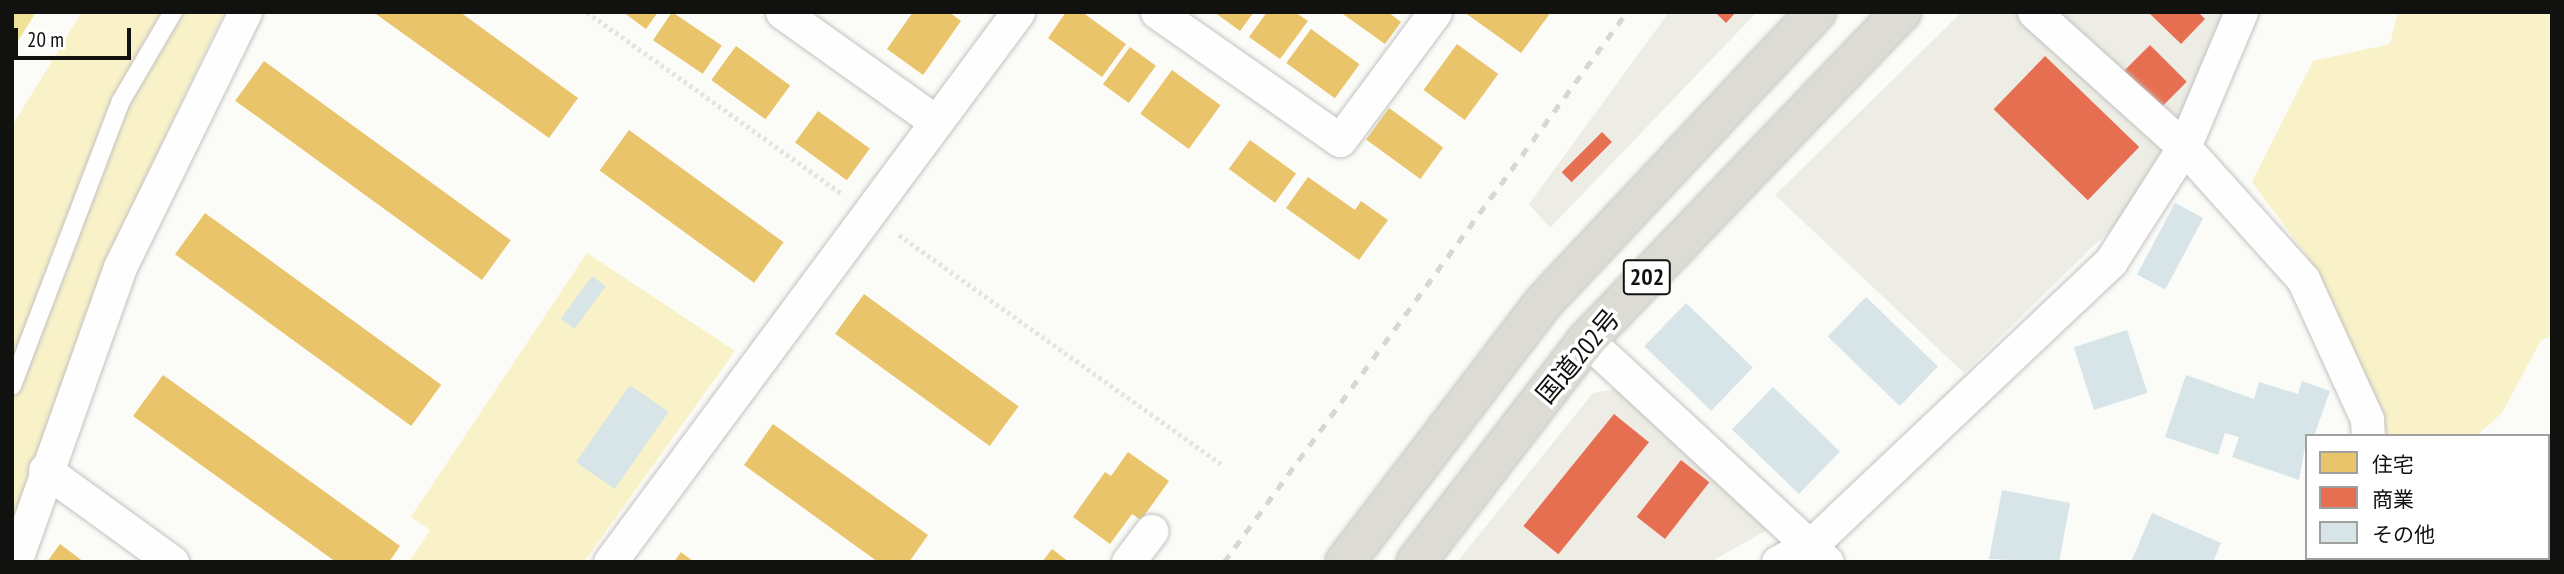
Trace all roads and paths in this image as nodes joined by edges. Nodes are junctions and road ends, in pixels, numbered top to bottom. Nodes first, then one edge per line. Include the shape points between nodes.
1 (173, 12) edge
2 (245, 12) edge
3 (587, 12) edge
4 (782, 12) edge
5 (1018, 12) edge
6 (1157, 12) edge
7 (1434, 12) edge
8 (1816, 12) edge
9 (1902, 12) edge
10 (2034, 12) edge
11 (2241, 12) edge
12 (936, 122) junction
13 (2184, 146) junction
14 (869, 213) junction
15 (1587, 340) junction
16 (12, 386) edge
17 (2368, 434) edge
18 (1221, 464) dead end
19 (45, 470) junction
20 (1151, 531) dead end
21 (1819, 553) edge
22 (15, 562) edge
23 (172, 562) edge
24 (610, 562) edge
25 (1128, 562) edge
26 (1345, 562) edge
27 (1416, 562) edge
28 (1778, 562) edge

1 - 16 lane via 121,101
2 - 19 street via 120,267
3 - 14 path
4 - 12 street
5 - 12 street
6 - 7 street via 1340,140
8 - 26 highway, 202 via 1544,302
9 - 15 highway, 国道202号 / 202
10 - 13 street
11 - 13 street
12 - 14 street
13 - 17 street via 2303,279 2367,419
13 - 21 street via 2111,261
14 - 18 path
14 - 24 street
15 - 21 street
15 - 27 highway, 国道202号 / 202
19 - 22 street
19 - 23 street
20 - 25 street
21 - 28 street

